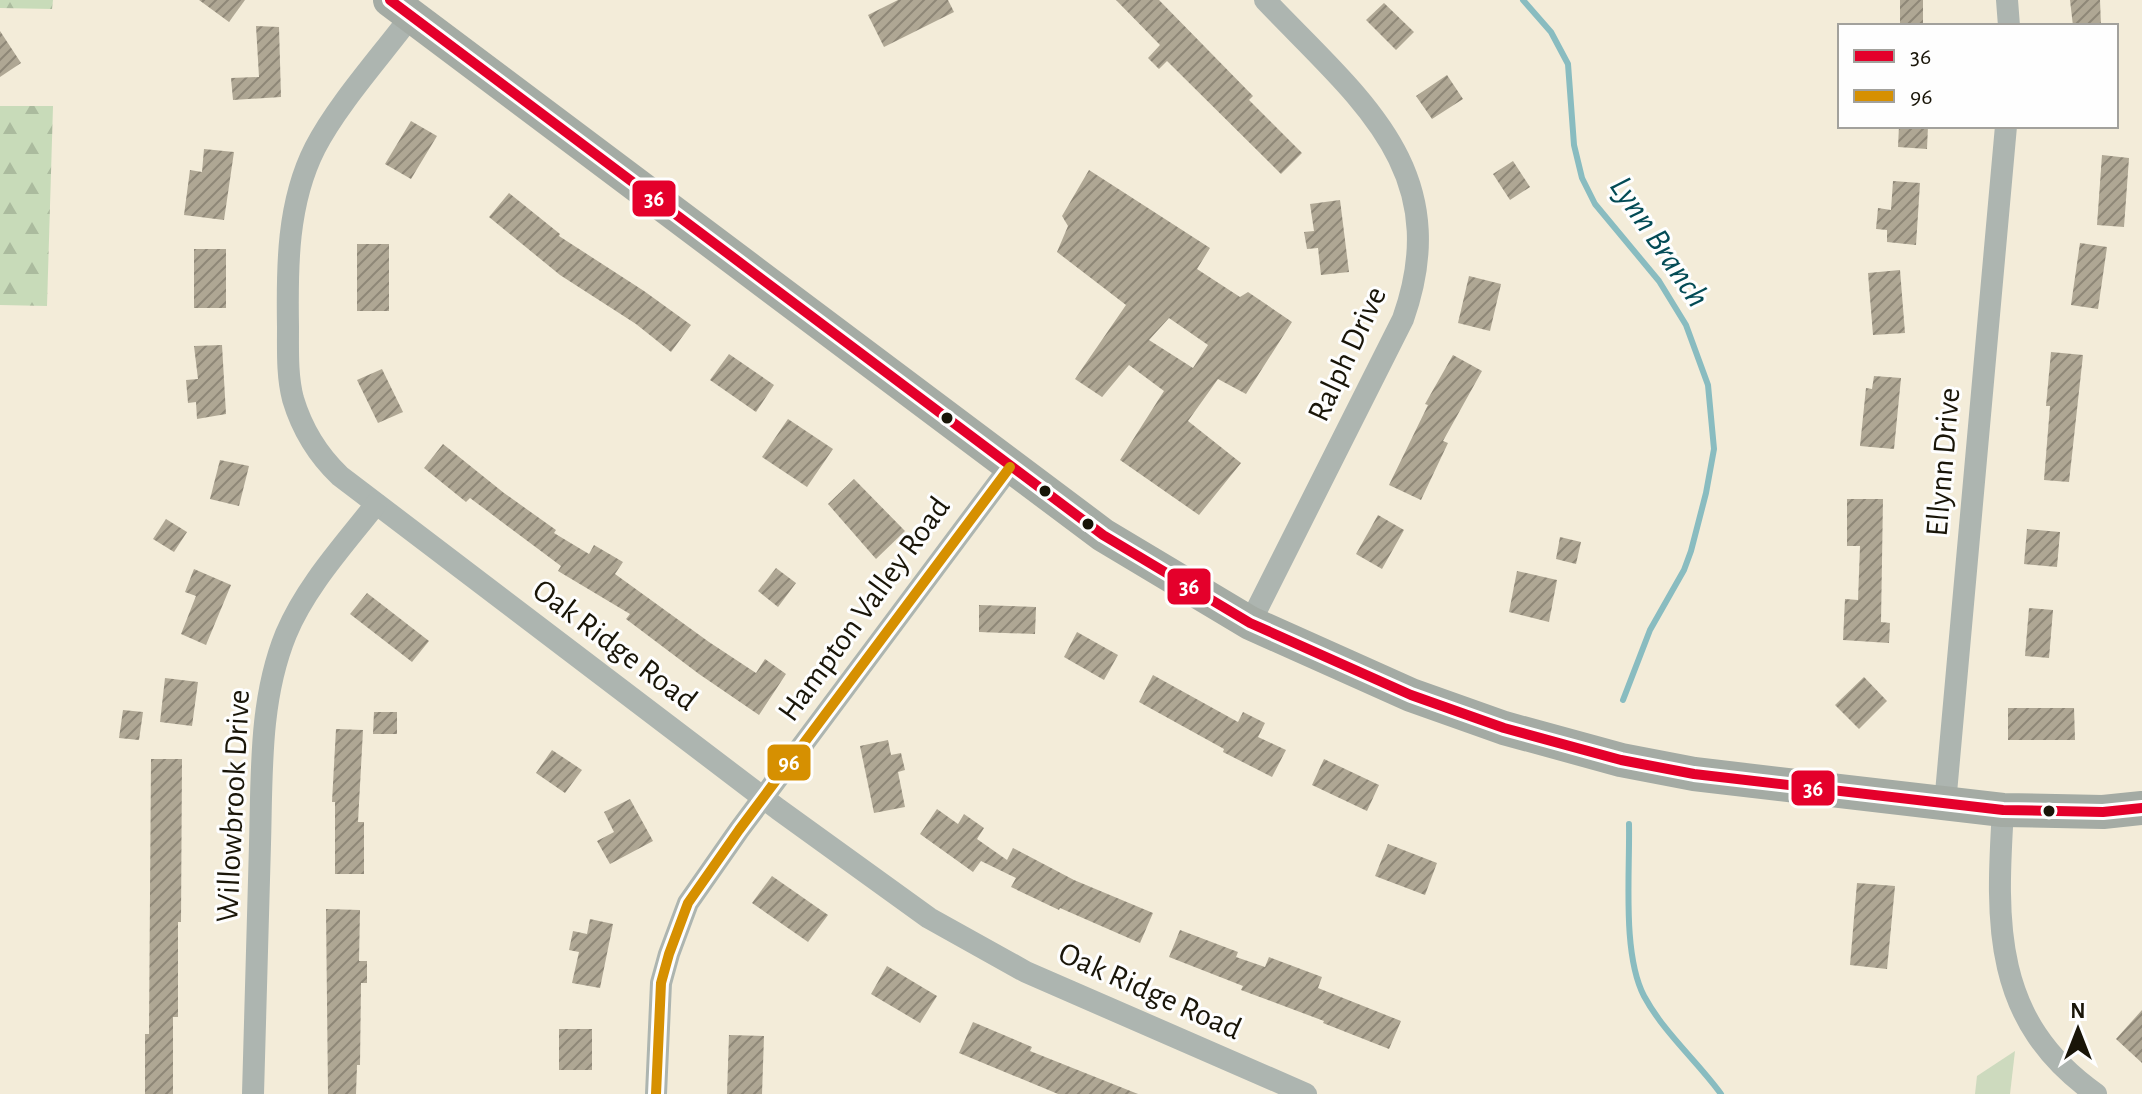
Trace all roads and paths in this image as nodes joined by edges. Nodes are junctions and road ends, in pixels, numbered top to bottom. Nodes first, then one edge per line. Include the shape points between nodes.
1 (1265, 0) edge
2 (2007, 0) edge
3 (400, 8) edge
4 (2009, 24) edge
5 (2006, 128) edge
6 (1010, 467) junction
7 (376, 504) junction
8 (1250, 623) junction
9 (764, 797) junction
10 (1945, 804) junction
11 (2142, 808) edge
12 (2003, 810) junction
13 (253, 1094) edge
14 (656, 1094) edge
15 (1306, 1094) edge
16 (2096, 1094) edge

1 - 8 street, Ralph Drive via 1390,138 1411,190 1418,258 1403,319
2 - 4 street
3 - 6 main road
3 - 7 street, Oak Ridge Road via 315,148 294,207 290,246 293,399 323,460
5 - 10 street, Ellynn Drive
6 - 8 main road via 1103,535
6 - 9 street, Hampton Valley Road
7 - 9 street, Oak Ridge Road
7 - 13 street, Willowbrook Drive via 310,589 277,657 269,690 262,758
8 - 10 main road via 1411,695 1504,728 1621,760 1694,774
9 - 14 street, Hampton Valley Road via 688,903 678,927 661,983
9 - 15 street, Oak Ridge Road via 901,899 977,947
10 - 12 main road
11 - 12 main road
12 - 16 street via 1999,919 2010,978 2032,1027 2053,1056

